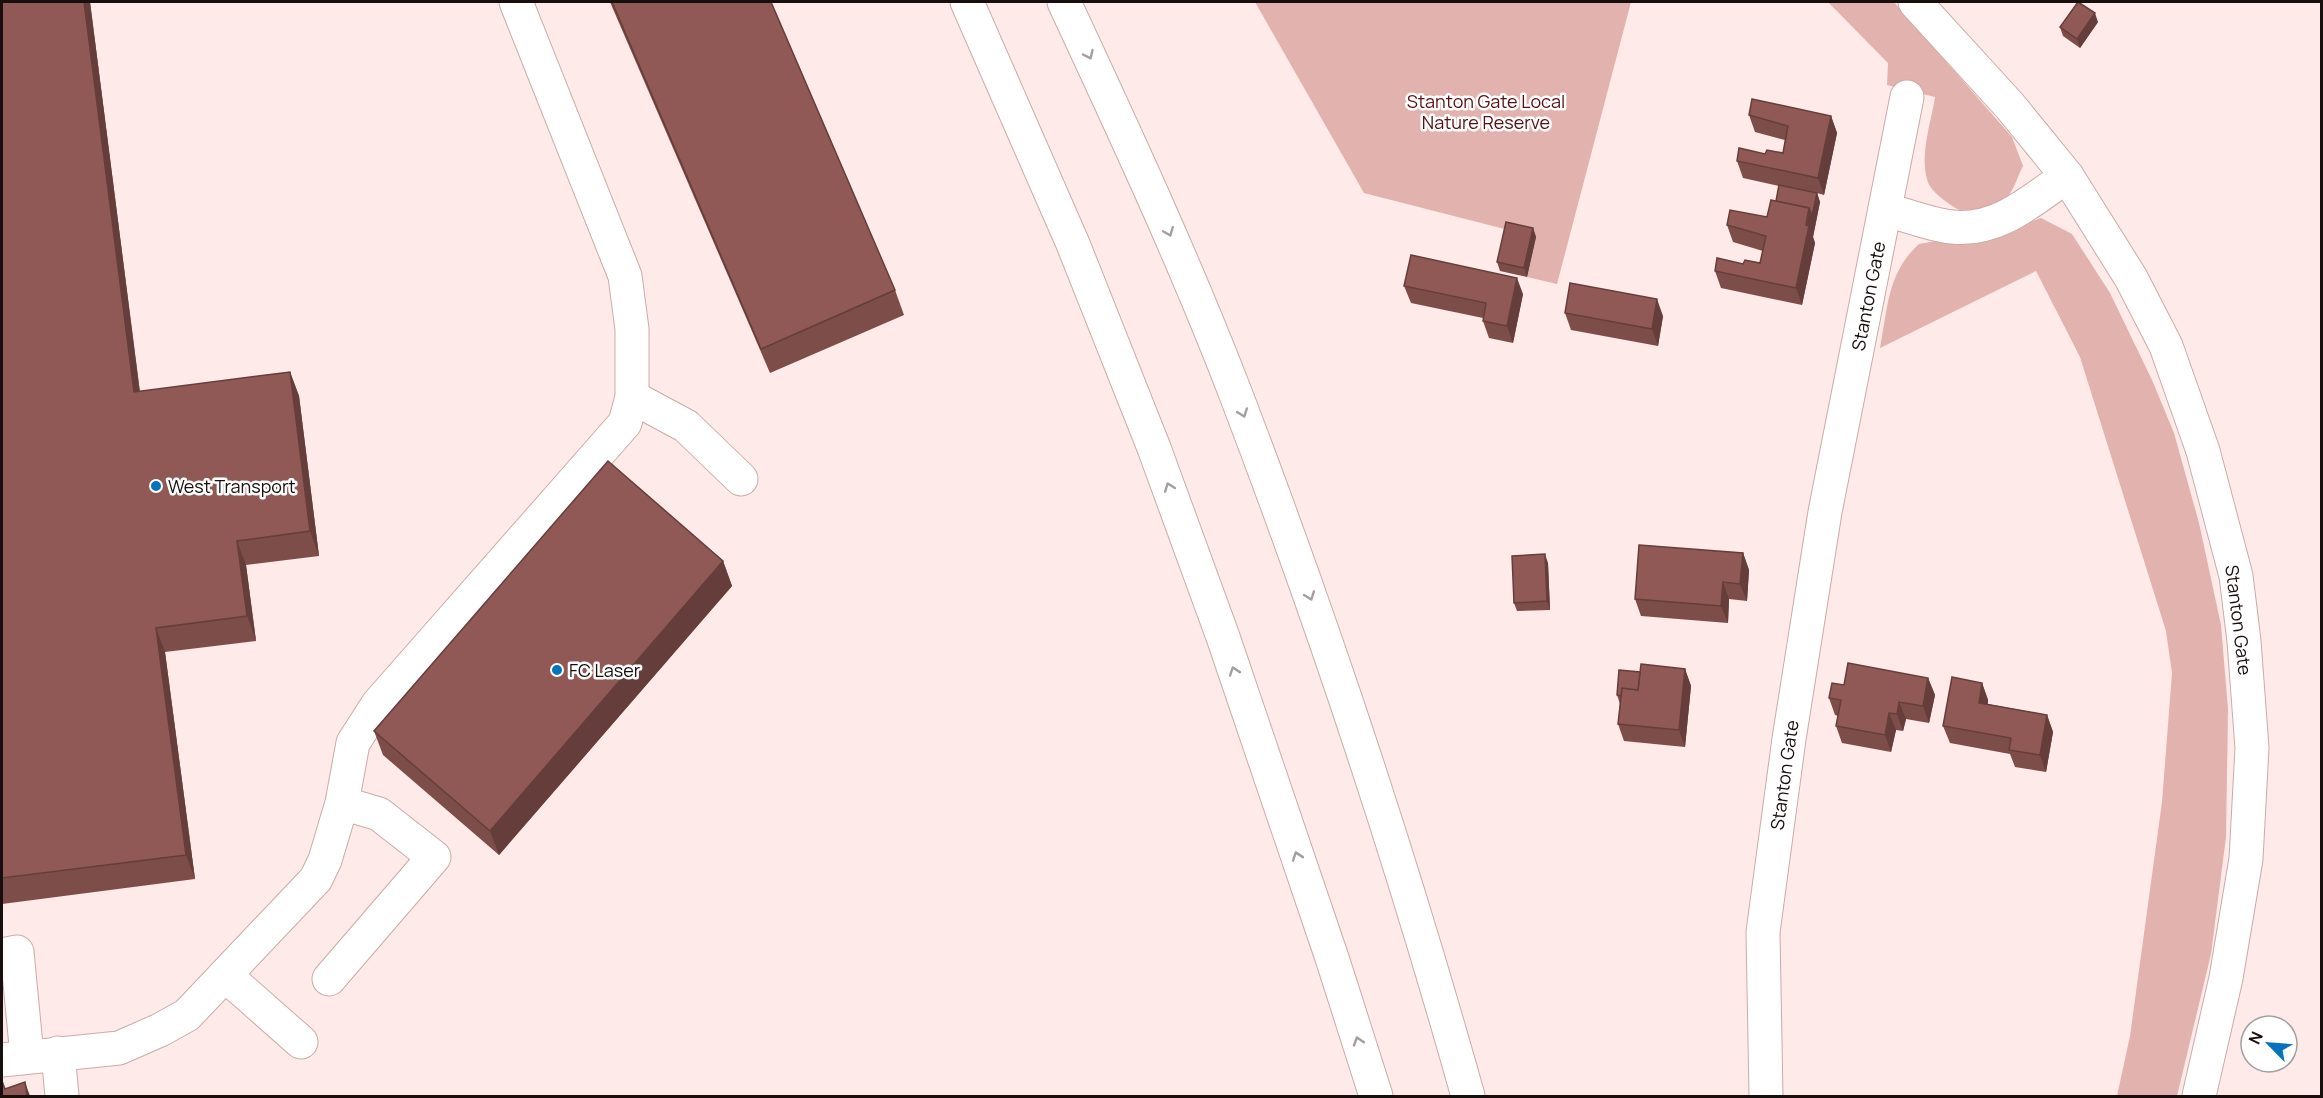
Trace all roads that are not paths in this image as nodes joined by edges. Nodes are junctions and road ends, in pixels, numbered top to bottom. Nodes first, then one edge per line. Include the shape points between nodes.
1 (516, 2) edge
2 (967, 2) edge
3 (1064, 2) edge
4 (1915, 2) edge
5 (1907, 97) dead end
6 (2067, 176) junction
7 (1885, 209) junction
8 (632, 397) junction
9 (741, 479) dead end
10 (342, 803) junction
11 (2, 955) edge
12 (225, 975) junction
13 (329, 979) dead end
14 (301, 1042) dead end
15 (29, 1056) edge
16 (62, 1096) edge
17 (1376, 1096) edge
18 (1468, 1096) edge
19 (1766, 1096) edge
20 (2199, 1096) edge

1 - 8 main road via 625,276 632,329
17 -> 2 main road via 1230,659 1154,448 1073,244
3 -> 18 main road via 1154,195 1237,398 1386,823
4 - 6 main road, Stanton Gate via 2010,106
5 - 7 main road, Stanton Gate
6 - 7 main road via 1989,225 1952,227
6 - 20 main road, Stanton Gate via 2132,278 2166,346 2203,451 2236,576 2252,748 2246,859 2226,978
7 - 19 main road, Stanton Gate via 1825,512 1788,739 1763,932
8 - 9 main road via 686,426
8 - 10 main road via 625,423 378,704 353,743
10 - 12 main road via 316,879
10 - 13 main road via 379,814 434,857
11 - 15 main road via 17,952
12 - 14 main road
12 - 15 main road via 187,1015 120,1048
15 - 16 main road

